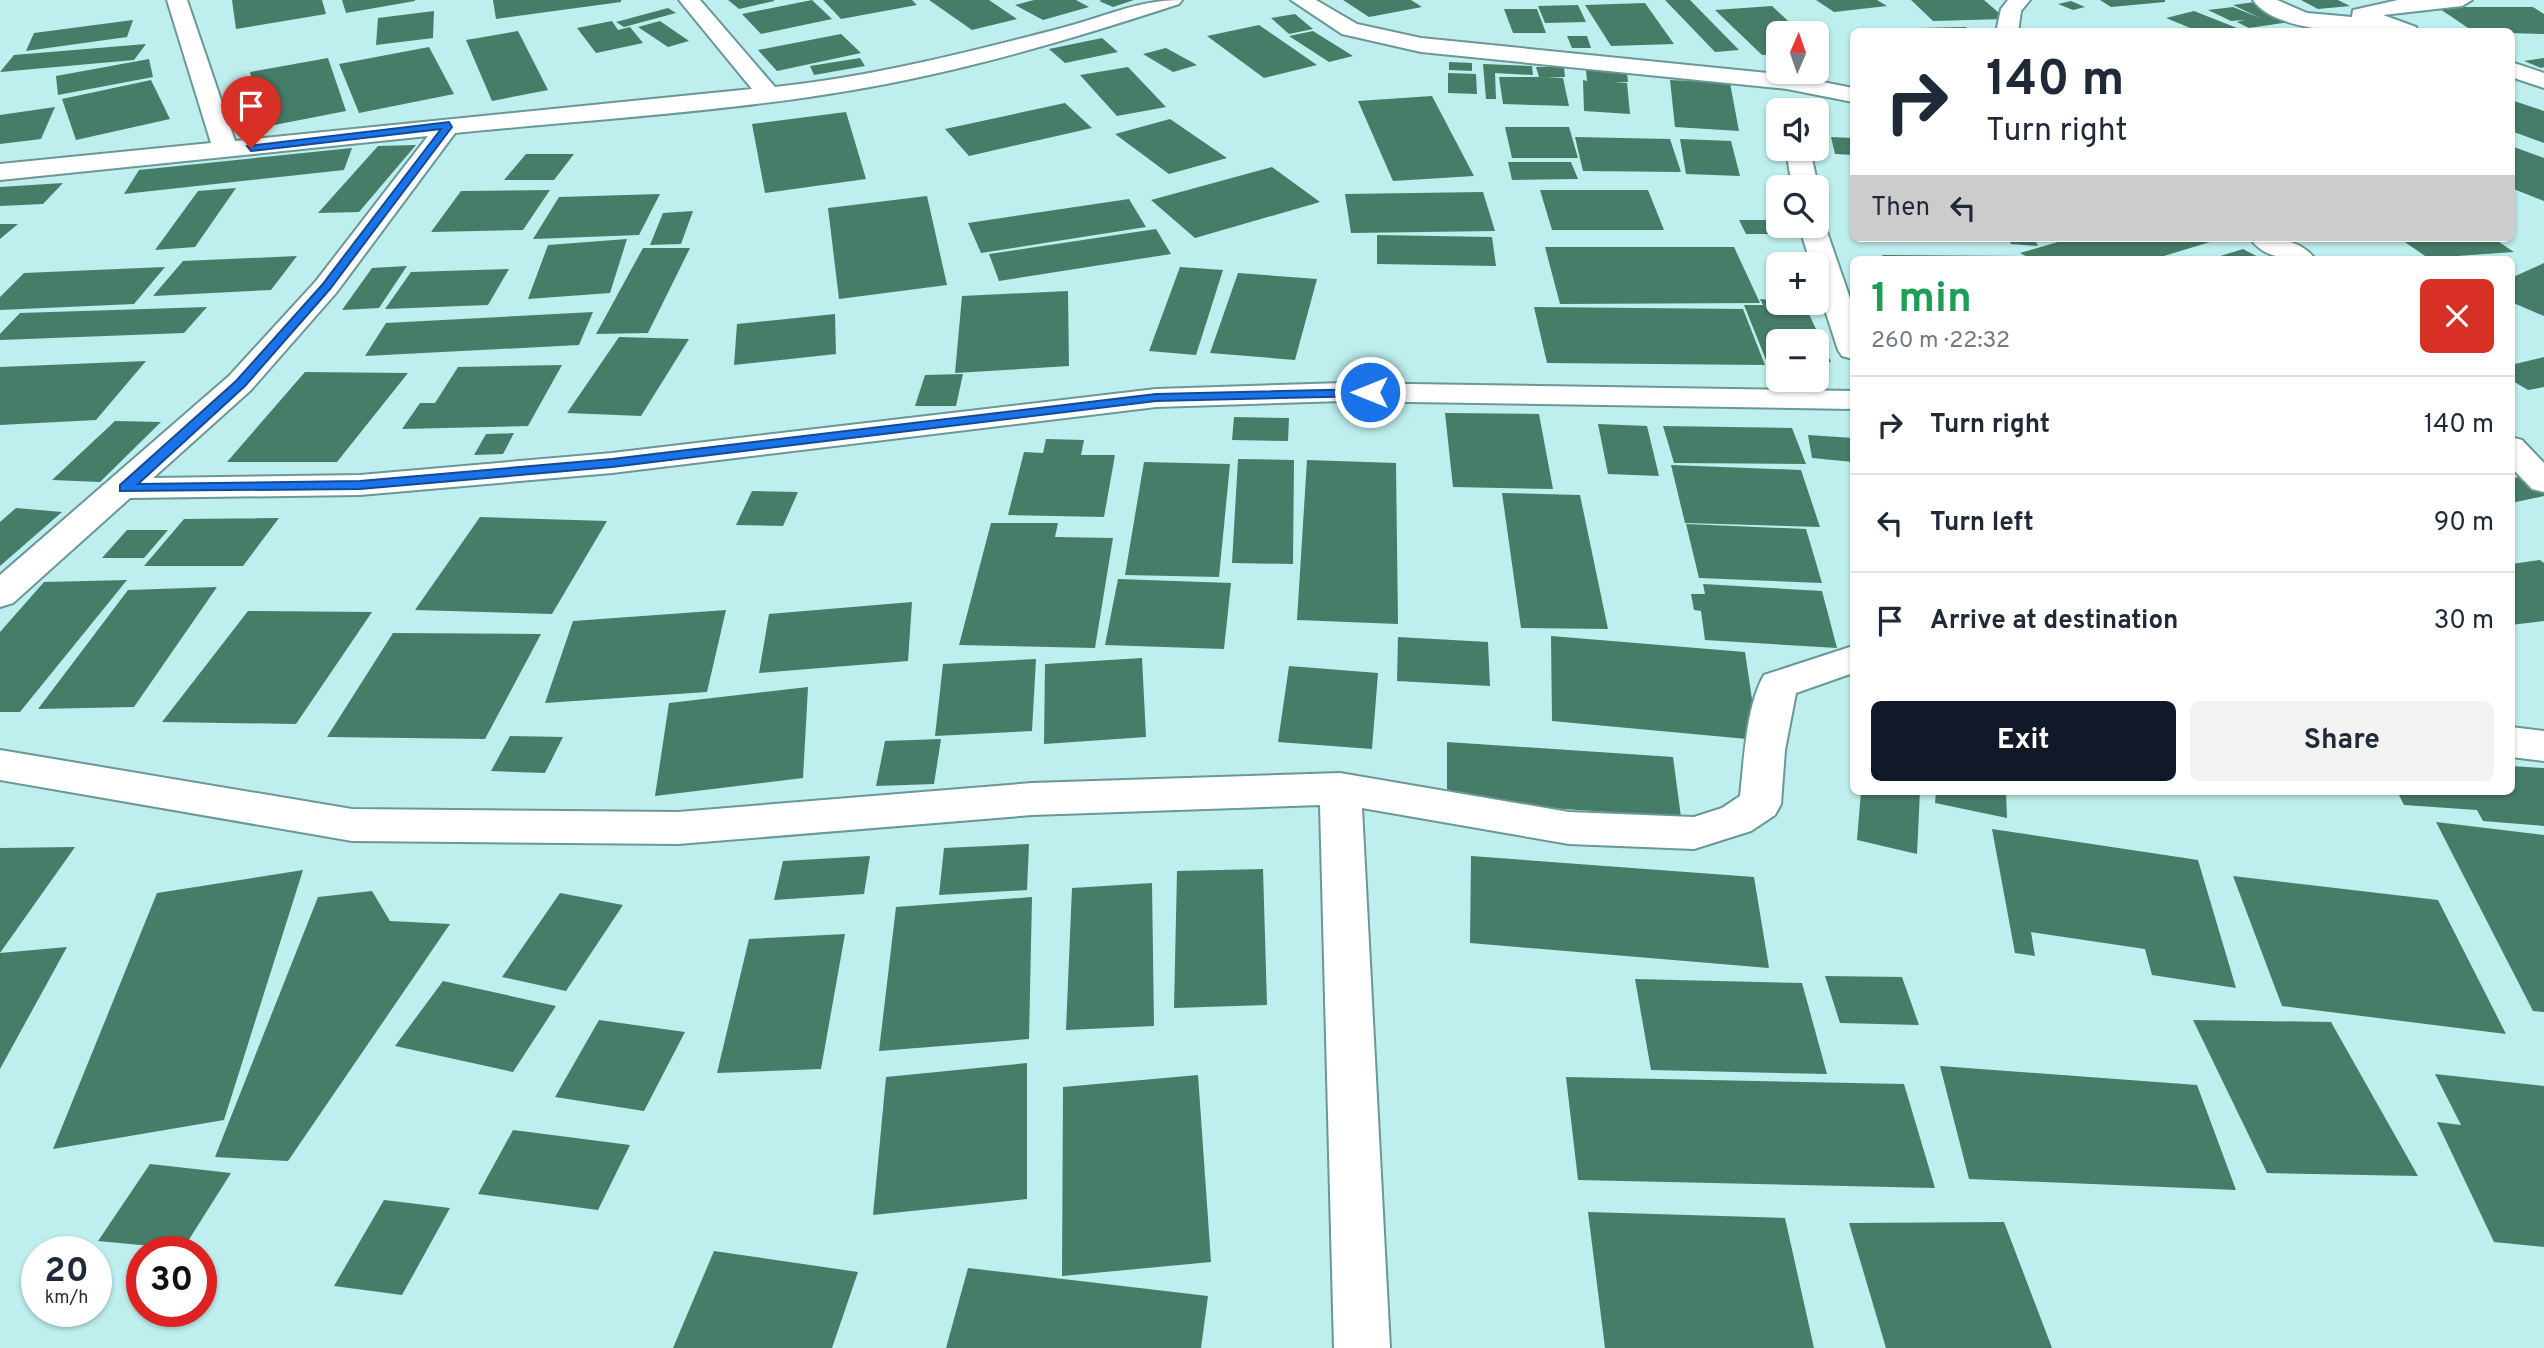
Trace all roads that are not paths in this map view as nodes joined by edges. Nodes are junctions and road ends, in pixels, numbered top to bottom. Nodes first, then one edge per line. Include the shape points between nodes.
1 (177, 0) edge
2 (689, 0) edge
3 (1172, 0) edge
4 (1301, 0) edge
5 (2021, 0) edge
6 (2263, 0) edge
7 (2462, 0) edge
8 (2008, 28) edge
9 (2399, 28) edge
10 (2515, 70) edge
11 (1766, 80) edge
12 (2544, 81) edge
13 (1797, 84) edge
14 (769, 94) junction
15 (1850, 94) edge
16 (449, 125) junction
17 (226, 151) junction
18 (0, 172) edge
19 (1816, 238) edge
20 (2270, 242) edge
21 (2296, 256) edge
22 (1850, 341) edge
23 (1850, 400) edge
24 (2515, 451) edge
25 (2544, 482) edge
26 (125, 488) junction
27 (0, 595) edge
28 (1850, 660) edge
29 (2515, 742) edge
30 (2544, 746) edge
31 (0, 765) edge
32 (1340, 789) junction
33 (1362, 1348) edge

1 - 17 street
2 - 14 street
3 - 14 street via 1077,31 927,69
4 - 11 street via 1350,29 1421,44
5 - 8 street via 2011,9
6 - 9 street via 2306,20
7 - 9 street via 2360,14
10 - 12 street
13 - 15 street
14 - 16 street
16 - 17 street
16 - 26 street via 326,287 240,383
17 - 18 street
19 - 22 street
20 - 21 street
23 - 26 street via 1343,392 1156,398 612,463 386,483
24 - 25 street
26 - 27 street
28 - 32 street via 1778,685 1760,804 1736,820 1694,833 1569,828
29 - 30 street
31 - 32 street via 352,825 678,828 1032,799
32 - 33 street

